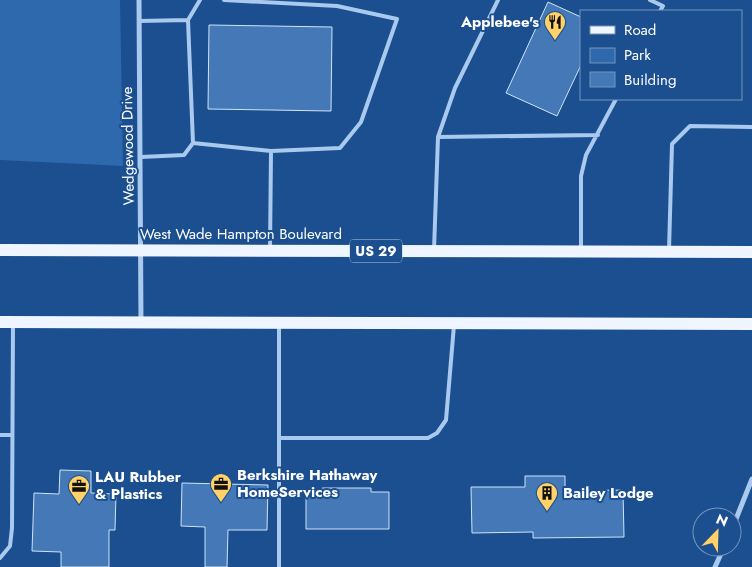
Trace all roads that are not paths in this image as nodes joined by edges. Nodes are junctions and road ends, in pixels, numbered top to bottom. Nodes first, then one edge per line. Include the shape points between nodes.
1 (139, 0) edge
2 (200, 0) edge
3 (224, 0) edge
4 (498, 0) edge
5 (650, 0) edge
6 (666, 0) edge
7 (663, 6) junction
8 (661, 10) edge
9 (188, 20) junction
10 (140, 21) junction
11 (616, 100) edge
12 (752, 128) edge
13 (598, 135) junction
14 (438, 137) junction
15 (193, 143) junction
16 (271, 151) junction
17 (141, 157) junction
18 (0, 250) edge
19 (141, 250) junction
20 (270, 250) junction
21 (434, 252) junction
22 (581, 252) junction
23 (669, 252) junction
24 (752, 252) edge
25 (6, 322) edge
26 (142, 322) junction
27 (279, 323) junction
28 (454, 324) junction
29 (752, 324) edge
30 (0, 435) edge
31 (12, 435) junction
32 (279, 438) junction
33 (752, 479) edge
34 (741, 507) edge
35 (0, 558) edge
36 (279, 567) edge

1 - 10 street, Wedgewood Drive
2 - 9 lane
3 - 16 lane via 337,6 397,18 362,122 340,148
4 - 14 lane via 455,88
5 - 7 lane
6 - 7 lane
7 - 8 lane
9 - 10 lane
9 - 15 lane
10 - 17 street, Wedgewood Drive
11 - 13 lane
12 - 23 lane via 690,126 672,144
13 - 14 lane
13 - 22 lane via 586,154 581,176
14 - 21 lane
15 - 16 lane
15 - 17 lane via 184,155
16 - 20 lane
17 - 19 street, Wedgewood Drive
18 - 19 main road, West Wade Hampton Boulevard / US 29
19 - 20 main road, West Wade Hampton Boulevard / US 29
19 - 26 street, Wedgewood Drive
20 - 21 main road, West Wade Hampton Boulevard / US 29
21 - 22 main road, West Wade Hampton Boulevard / US 29
22 - 23 main road, West Wade Hampton Boulevard / US 29
23 - 24 main road, West Wade Hampton Boulevard / US 29
25 - 26 main road
25 - 31 lane
26 - 27 main road
27 - 28 main road
27 - 32 lane
28 - 29 main road
28 - 32 lane via 446,420 437,433 428,438
30 - 31 lane
31 - 35 lane via 12,528 10,546
32 - 36 lane
33 - 34 street

